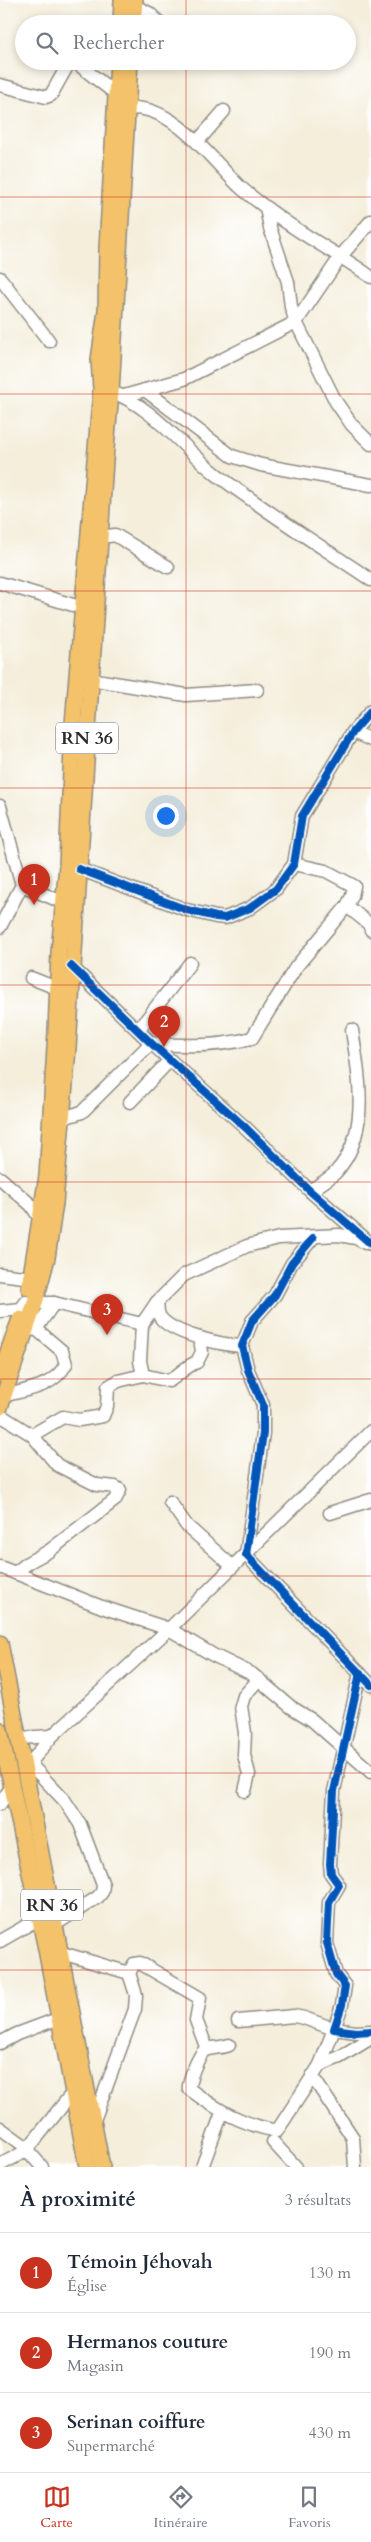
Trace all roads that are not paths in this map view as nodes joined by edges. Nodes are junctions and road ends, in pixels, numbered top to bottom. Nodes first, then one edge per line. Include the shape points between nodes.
1 (131, 2) edge
2 (124, 15) edge
3 (132, 15) edge
4 (152, 15) edge
5 (65, 70) edge
6 (85, 70) edge
7 (117, 70) edge
8 (129, 70) edge
9 (0, 85) edge
10 (116, 94) junction
11 (127, 109) junction
12 (224, 111) dead end
13 (198, 141) junction
14 (266, 206) junction
15 (371, 221) edge
16 (341, 256) junction
17 (371, 277) edge
18 (0, 278) edge
19 (296, 322) junction
20 (49, 342) dead end
21 (145, 390) junction
22 (118, 394) junction
23 (371, 444) edge
24 (371, 485) edge
25 (101, 537) junction
26 (168, 567) dead end
27 (371, 580) edge
28 (0, 583) edge
29 (83, 608) junction
30 (90, 679) junction
31 (256, 690) dead end
32 (371, 711) edge
33 (353, 732) junction
34 (371, 740) edge
35 (0, 806) edge
36 (294, 864) junction
37 (79, 870) junction
38 (22, 885) junction
39 (62, 902) junction
40 (347, 906) junction
41 (0, 927) edge
42 (371, 930) edge
43 (190, 963) dead end
44 (31, 978) dead end
45 (72, 986) junction
46 (139, 1029) junction
47 (352, 1030) dead end
48 (151, 1043) junction
49 (170, 1060) junction
50 (130, 1102) dead end
51 (63, 1118) junction
52 (0, 1178) edge
53 (310, 1191) junction
54 (41, 1220) junction
55 (313, 1238) junction
56 (371, 1245) edge
57 (0, 1274) edge
58 (32, 1278) junction
59 (31, 1302) junction
60 (157, 1302) junction
61 (54, 1303) junction
62 (0, 1312) edge
63 (142, 1324) junction
64 (31, 1330) junction
65 (200, 1338) junction
66 (242, 1346) junction
67 (0, 1374) edge
68 (143, 1375) junction
69 (2, 1402) edge
70 (0, 1417) edge
71 (371, 1431) edge
72 (32, 1435) junction
73 (371, 1500) edge
74 (170, 1502) dead end
75 (330, 1513) dead end
76 (246, 1555) junction
77 (232, 1566) junction
78 (0, 1567) edge
79 (15, 1573) junction
80 (168, 1629) junction
81 (0, 1643) edge
82 (360, 1673) junction
83 (258, 1678) junction
84 (371, 1684) edge
85 (0, 1730) edge
86 (52, 1736) junction
87 (19, 1738) junction
88 (344, 1749) junction
89 (27, 1765) junction
90 (371, 1772) edge
91 (12, 1786) junction
92 (246, 1792) dead end
93 (0, 1804) edge
94 (40, 1918) junction
95 (56, 1924) junction
96 (0, 1941) edge
97 (62, 1953) junction
98 (129, 1972) junction
99 (60, 2018) junction
100 (238, 2021) dead end
101 (334, 2029) junction
102 (371, 2031) edge
103 (371, 2038) edge
104 (0, 2043) edge
105 (229, 2045) dead end
106 (207, 2049) junction
107 (320, 2065) junction
108 (312, 2076) junction
109 (74, 2091) junction
110 (222, 2113) junction
111 (93, 2123) junction
112 (0, 2128) edge
113 (275, 2136) junction
114 (26, 2151) junction
115 (0, 2166) edge
116 (42, 2167) edge
117 (88, 2167) edge
118 (102, 2167) edge
119 (202, 2167) edge
120 (296, 2167) edge
121 (355, 2167) edge

1 - 2 main road
1 - 3 main road
1 - 4 street
5 - 9 street via 46,97
6 - 10 street
7 - 10 main road, RN 36
8 - 11 main road, RN 36
10 - 29 main road, RN 36 via 106,311 99,360 101,389
11 - 13 street via 134,107 157,115
11 - 22 main road, RN 36
12 - 13 street
13 - 14 street via 240,186
14 - 16 street
14 - 19 street
15 - 16 street
16 - 17 street
16 - 19 street
18 - 20 street
19 - 21 street via 184,379
19 - 23 street via 336,402
21 - 22 street
21 - 24 street via 232,456 262,465
22 - 25 main road, RN 36
22 - 27 street via 174,434 198,459 251,499
25 - 26 street via 115,535
25 - 30 main road, RN 36
28 - 29 street
29 - 39 main road, RN 36 via 73,724 68,865
30 - 31 street via 186,695
30 - 37 main road, RN 36
32 - 33 street
33 - 34 street
33 - 36 street via 302,816
35 - 38 street
36 - 37 street via 276,889 250,908 226,918 188,910
36 - 40 street via 326,871 348,881 354,889
37 - 45 main road, RN 36
38 - 39 street
38 - 41 street
39 - 45 main road, RN 36
40 - 42 street
40 - 48 street via 296,966 252,1038 192,1047
43 - 46 street
44 - 45 street
45 - 46 street
45 - 51 main road, RN 36
45 - 54 main road, RN 36
46 - 48 street
47 - 53 street via 361,1094 355,1140 334,1173
48 - 49 street
48 - 51 street via 82,1112
49 - 50 street
49 - 53 street
51 - 59 main road, RN 36 via 56,1203 47,1258
52 - 54 street via 31,1205
53 - 56 street
54 - 58 main road, RN 36
55 - 56 street via 339,1235
55 - 60 street via 279,1238 247,1246 184,1275
55 - 66 street via 292,1264 275,1295 252,1321
57 - 58 street
58 - 59 main road, RN 36
59 - 61 street
59 - 62 street via 21,1309
59 - 64 main road, RN 36
59 - 67 main road, RN 36
60 - 63 street
60 - 65 street via 158,1315 166,1325
61 - 63 street
61 - 64 street
63 - 68 street via 140,1361
64 - 69 main road, RN 36
64 - 69 street via 62,1351 66,1364 50,1382
65 - 66 street via 227,1346
65 - 68 street via 202,1352 197,1362 184,1367 173,1379 169,1381
66 - 76 street via 263,1405 263,1433
68 - 72 street via 108,1387 103,1416 79,1420 64,1416
70 - 72 street
71 - 76 street
72 - 79 street via 57,1465 98,1485 116,1487 120,1493 50,1551
73 - 75 street
74 - 77 street via 187,1526
76 - 77 street
76 - 82 street
77 - 80 street
78 - 79 street
79 - 80 street
80 - 83 street
80 - 86 street
81 - 87 main road, RN 36
82 - 84 street
82 - 88 street
83 - 88 street
83 - 92 street via 244,1696 241,1706 244,1755 249,1774
85 - 91 main road, RN 36
86 - 87 street
86 - 89 street
87 - 89 main road, RN 36
88 - 90 street
88 - 101 street via 334,1791 330,1864 331,1874 339,1885 329,1902 327,1943 336,1974 344,1986
89 - 95 main road, RN 36
89 - 95 street via 65,1801 80,1824 103,1885 98,1897
91 - 93 street
91 - 94 main road, RN 36
94 - 96 street
94 - 99 main road, RN 36
95 - 97 main road, RN 36
97 - 98 street
97 - 111 main road, RN 36
98 - 106 street via 134,1964 140,1963 200,1998 196,2020
98 - 111 street via 136,1995 135,2010
99 - 104 street
99 - 109 main road, RN 36
100 - 101 street via 294,2016
101 - 102 street
101 - 107 street
103 - 107 street
105 - 106 street
106 - 110 street via 199,2056 188,2086
107 - 108 street
108 - 113 street
108 - 121 street via 353,2138
109 - 114 street
109 - 117 main road, RN 36
110 - 113 street
110 - 119 street
111 - 118 main road, RN 36
112 - 114 street via 22,2144
113 - 120 street
114 - 115 street
114 - 116 street

